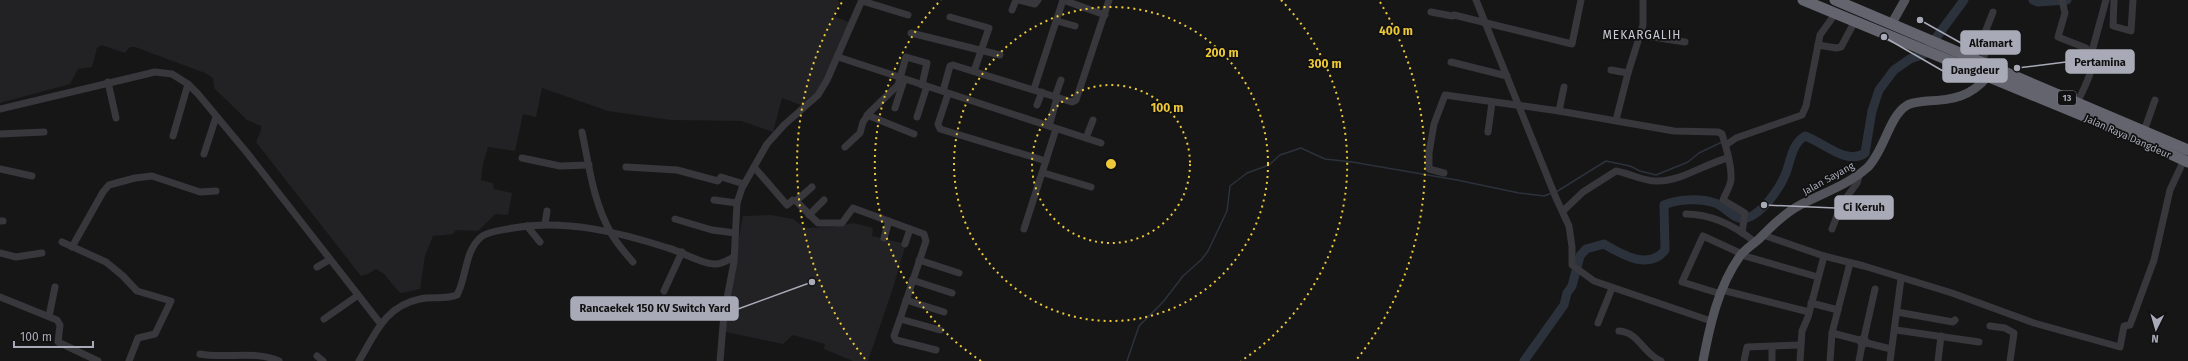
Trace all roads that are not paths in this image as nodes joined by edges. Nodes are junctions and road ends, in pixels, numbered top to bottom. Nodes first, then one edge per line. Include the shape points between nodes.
1 (1018, 0) edge
2 (1038, 0) edge
3 (1063, 0) edge
4 (1110, 0) edge
5 (1476, 0) edge
6 (1581, 0) edge
7 (1643, 0) edge
8 (1802, 0) edge
9 (1905, 0) edge
10 (2062, 0) edge
11 (2106, 0) edge
12 (2114, 0) edge
13 (2133, 0) edge
14 (862, 1) edge
15 (1838, 1) edge
16 (1012, 10) dead end
17 (1431, 12) dead end
18 (1993, 12) dead end
19 (1833, 13) junction
20 (908, 15) dead end
21 (1105, 15) junction
22 (950, 17) dead end
23 (1057, 20) junction
24 (1854, 21) junction
25 (1486, 23) junction
26 (1892, 23) junction
27 (1075, 26) dead end
28 (911, 34) dead end
29 (1640, 35) junction
30 (1685, 42) dead end
31 (1818, 45) junction
32 (983, 50) junction
33 (1943, 51) junction
34 (1000, 55) dead end
35 (2091, 55) junction
36 (838, 57) junction
37 (1451, 62) dead end
38 (1982, 62) junction
39 (1611, 70) dead end
40 (974, 71) junction
41 (1628, 73) junction
42 (1507, 76) junction
43 (1988, 76) junction
44 (902, 79) junction
45 (1061, 80) dead end
46 (108, 82) junction
47 (188, 84) junction
48 (924, 85) junction
49 (1564, 87) dead end
50 (1034, 89) junction
51 (945, 92) junction
52 (1042, 92) junction
53 (1056, 97) junction
54 (2155, 100) dead end
55 (1492, 102) junction
56 (2077, 103) junction
57 (1037, 105) dead end
58 (1520, 106) junction
59 (895, 108) dead end
60 (0, 109) edge
61 (1559, 111) junction
62 (867, 115) junction
63 (216, 117) junction
64 (917, 117) dead end
65 (116, 118) dead end
66 (1093, 120) dead end
67 (1616, 120) junction
68 (1053, 127) junction
69 (2144, 131) junction
70 (44, 132) dead end
71 (582, 132) dead end
72 (1488, 132) dead end
73 (0, 134) edge
74 (914, 134) dead end
75 (173, 136) dead end
76 (1086, 138) junction
77 (1102, 143) dead end
78 (1725, 143) junction
79 (845, 147) dead end
80 (204, 154) dead end
81 (2187, 157) edge
82 (522, 158) dead end
83 (1728, 158) junction
84 (1046, 161) junction
85 (589, 165) junction
86 (626, 167) dead end
87 (754, 167) junction
88 (0, 169) edge
89 (1044, 173) junction
90 (1444, 173) dead end
91 (1860, 173) junction
92 (32, 176) dead end
93 (744, 184) junction
94 (812, 187) dead end
95 (1091, 187) dead end
96 (216, 191) dead end
97 (714, 200) dead end
98 (824, 200) dead end
99 (796, 201) junction
100 (737, 203) junction
101 (547, 211) dead end
102 (1563, 211) junction
103 (1686, 214) dead end
104 (809, 215) junction
105 (675, 219) dead end
106 (889, 221) junction
107 (545, 224) junction
108 (527, 226) junction
109 (910, 229) junction
110 (1024, 229) dead end
111 (1832, 229) dead end
112 (610, 232) junction
113 (735, 233) junction
114 (1742, 233) junction
115 (1763, 235) junction
116 (884, 238) dead end
117 (62, 242) dead end
118 (540, 242) dead end
119 (1756, 242) junction
120 (905, 244) dead end
121 (72, 247) junction
122 (682, 252) junction
123 (42, 253) dead end
124 (0, 254) edge
125 (1742, 255) junction
126 (1824, 256) junction
127 (734, 257) junction
128 (329, 260) junction
129 (919, 260) junction
130 (633, 262) dead end
131 (1850, 263) junction
132 (317, 267) dead end
133 (959, 273) dead end
134 (1818, 277) junction
135 (1901, 279) junction
136 (912, 280) junction
137 (55, 287) dead end
138 (1612, 288) junction
139 (1875, 289) dead end
140 (664, 291) dead end
141 (1721, 292) junction
142 (952, 293) dead end
143 (357, 296) junction
144 (0, 297) edge
145 (906, 300) junction
146 (1811, 303) junction
147 (1838, 310) junction
148 (944, 312) dead end
149 (1809, 312) junction
150 (1897, 312) junction
151 (49, 316) junction
152 (324, 318) dead end
153 (900, 319) junction
154 (1711, 320) junction
155 (1955, 320) dead end
156 (380, 324) junction
157 (1598, 324) dead end
158 (1990, 326) dead end
159 (940, 330) dead end
160 (1896, 330) dead end
161 (1619, 331) dead end
162 (1832, 333) junction
163 (1941, 336) junction
164 (1863, 342) junction
165 (1979, 342) dead end
166 (1800, 345) junction
167 (1772, 347) junction
168 (1891, 349) junction
169 (936, 350) dead end
170 (200, 354) dead end
171 (98, 361) edge
172 (129, 361) edge
173 (279, 361) edge
174 (359, 361) edge
175 (720, 361) edge
176 (1661, 361) edge
177 (1703, 361) edge
178 (1744, 361) edge
179 (1772, 361) edge
180 (1800, 361) edge
181 (1830, 361) edge
182 (1858, 361) edge
183 (1890, 361) edge
184 (1938, 361) edge
185 (2010, 361) edge

1 - 2 street via 1035,4
1 - 16 street
3 - 21 street
3 - 23 street
4 - 21 street
5 - 25 street
6 - 25 street via 1572,44
7 - 29 street
8 - 19 highway, Jalan Raya Dangdeur / 13
9 - 26 main road
10 - 35 street via 2065,13 2059,37 2086,48
11 - 35 street
12 - 13 street via 2113,25 2131,31
14 - 20 street
14 - 36 street
15 - 26 highway, Jalan Raya Dangdeur / 13
17 - 25 street
18 - 38 street via 1984,35 1987,48
19 - 24 highway, Jalan Raya Dangdeur / 13
19 - 31 street via 1820,35
21 - 53 street via 1076,100 1072,102
22 - 32 street via 990,28
23 - 27 street
23 - 50 street
24 - 31 street via 1841,47
24 - 33 highway, Jalan Raya Dangdeur / 13 via 1916,46
25 - 42 street
26 - 33 highway, Jalan Raya Dangdeur / 13 via 1922,36
28 - 32 street
29 - 30 street
29 - 41 street
31 - 78 street via 1802,115
32 - 34 street
32 - 40 street
33 - 38 highway, Jalan Raya Dangdeur / 13
33 - 43 highway, Jalan Raya Dangdeur / 13
35 - 56 street via 2089,76
36 - 44 street
36 - 87 street via 818,95 767,144
37 - 42 street
38 - 56 highway, Jalan Raya Dangdeur / 13
39 - 41 street
40 - 50 street
40 - 51 street via 951,65
41 - 67 street
42 - 58 street
43 - 81 highway, Jalan Raya Dangdeur / 13
43 - 91 main road, Jalan Sayang via 1973,91 1960,98 1905,106 1898,114 1883,147 1869,166
44 - 48 street
44 - 48 street via 906,57 920,60 927,64
44 - 59 street
44 - 62 street
45 - 53 street
46 - 47 street via 164,71
46 - 60 street
46 - 65 street
47 - 63 street
47 - 75 street
48 - 51 street
48 - 64 street
49 - 61 street
50 - 52 street
51 - 68 street
51 - 84 street via 938,124 940,129
52 - 53 street
52 - 57 street
53 - 68 street
54 - 69 street
55 - 58 street
55 - 72 street
55 - 90 street via 1444,95 1434,124 1429,169
56 - 69 highway, Jalan Raya Dangdeur / 13
58 - 61 street
58 - 102 street
61 - 67 street
62 - 74 street
62 - 79 street via 860,133
63 - 80 street
63 - 128 street via 248,154
66 - 76 street
67 - 78 street via 1674,131 1718,132 1722,134
68 - 76 street
68 - 84 street
69 - 81 highway, Jalan Raya Dangdeur / 13
70 - 73 street
71 - 85 street
76 - 77 street
78 - 83 street
81 - 135 street via 2170,190 2154,260 2130,325 2124,326 2120,347 2034,323 1952,293
82 - 85 street via 560,166
83 - 102 street via 1711,162 1678,177 1658,181 1616,171 1583,192
83 - 114 street via 1731,182 1723,200 1743,211 1745,221
84 - 89 street
85 - 112 street via 595,193
86 - 93 street via 677,170 718,181 721,177
87 - 93 street
87 - 99 street via 787,205 793,200
88 - 92 street
89 - 95 street
89 - 110 street
91 - 111 street via 1857,183 1841,205
91 - 115 main road, Jalan Sayang via 1799,206
93 - 100 street
94 - 99 street
96 - 121 street via 200,192 152,176 109,185
97 - 100 street
98 - 104 street
99 - 104 street
100 - 113 street
101 - 107 street
102 - 138 street via 1569,226 1572,265 1594,281
103 - 114 street via 1712,218
104 - 106 street via 818,223 842,223 853,208
105 - 113 street via 712,230
106 - 109 street
106 - 116 street
107 - 108 street
107 - 112 street
108 - 118 street
108 - 156 street via 482,236 469,255 457,295 410,301
109 - 120 street
109 - 129 street via 924,234 926,238
112 - 122 street
112 - 130 street
113 - 127 street
114 - 119 street
115 - 119 main road, Jalan Sayang
115 - 126 street
117 - 121 street
119 - 125 main road, Jalan Sayang
121 - 172 street via 106,262 137,291 171,300 155,334 138,338
122 - 127 street via 716,264
122 - 140 street
123 - 124 street via 16,257
125 - 134 street
125 - 141 main road, Jalan Sayang
125 - 141 street via 1703,236 1682,282
126 - 131 street
126 - 134 street
127 - 175 street via 724,314
128 - 132 street
128 - 143 street
129 - 133 street
129 - 136 street
131 - 135 street
131 - 147 street
134 - 146 street
135 - 150 street
136 - 142 street
136 - 145 street
137 - 151 street
138 - 154 street
138 - 157 street
139 - 164 street
141 - 149 street
141 - 154 main road, Jalan Sayang
143 - 152 street
143 - 156 street
144 - 151 street
145 - 148 street
145 - 153 street
146 - 147 street
146 - 149 street
147 - 162 street
149 - 166 street
150 - 155 street via 1953,322
150 - 168 street
151 - 171 street via 59,323 59,343
153 - 159 street
153 - 169 street via 894,336 896,340
154 - 177 main road, Jalan Sayang
156 - 174 street
158 - 185 street via 2006,328 2014,333
160 - 163 street
161 - 176 street via 1630,333 1650,356
162 - 164 street
162 - 181 street
163 - 165 street
163 - 184 street
164 - 168 street
164 - 182 street
166 - 167 street
166 - 180 street
167 - 178 street via 1746,347
167 - 179 street
168 - 183 street
170 - 173 street via 214,357 267,357

